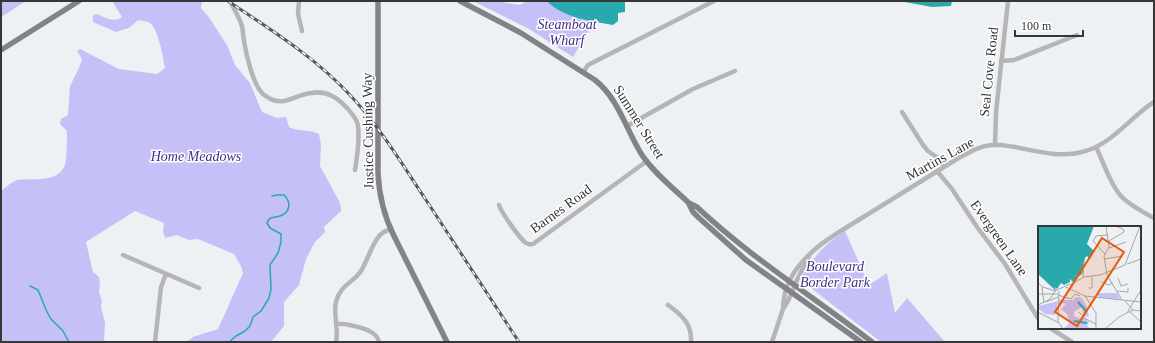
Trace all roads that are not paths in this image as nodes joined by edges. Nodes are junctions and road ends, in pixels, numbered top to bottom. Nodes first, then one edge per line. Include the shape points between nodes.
1 (79, 1) edge
2 (230, 1) edge
3 (299, 1) edge
4 (378, 1) edge
5 (460, 1) edge
6 (714, 1) edge
7 (1008, 1) edge
8 (302, 31) dead end
9 (1077, 34) dead end
10 (1, 50) edge
11 (1001, 61) junction
12 (584, 71) junction
13 (735, 71) dead end
14 (1154, 102) edge
15 (902, 112) dead end
16 (627, 126) junction
17 (995, 145) junction
18 (1096, 147) junction
19 (647, 161) junction
20 (944, 167) junction
21 (355, 170) dead end
22 (937, 171) junction
23 (689, 203) junction
24 (499, 204) dead end
25 (1154, 218) edge
26 (390, 229) junction
27 (123, 255) dead end
28 (810, 255) junction
29 (166, 274) junction
30 (789, 281) junction
31 (795, 285) junction
32 (199, 288) dead end
33 (786, 289) junction
34 (792, 293) junction
35 (668, 305) dead end
36 (783, 309) junction
37 (1038, 318) edge
38 (336, 324) junction
39 (1052, 329) edge
40 (155, 342) edge
41 (336, 342) edge
42 (379, 342) edge
43 (447, 342) edge
44 (691, 342) edge
45 (772, 342) edge
46 (861, 342) edge
47 (872, 342) edge
48 (1072, 342) edge

1 - 10 main road
2 - 21 street via 241,24 254,80 261,92 279,102 311,93 326,93 339,100 353,116 358,128
3 - 8 street via 298,14
4 - 26 main road, Justice Cushing Way via 379,188
5 - 12 main road, Summer Street via 522,33
6 - 12 street via 588,65
7 - 11 street, Seal Cove Road
9 - 11 street via 1014,60
11 - 17 street, Seal Cove Road
12 - 16 main road, Summer Street via 606,91
13 - 16 street via 693,89
14 - 18 street, Martins Lane via 1117,134
15 - 20 street via 923,145
16 - 19 main road, Summer Street
17 - 18 street, Martins Lane via 1062,154 1080,153
17 - 20 street, Martins Lane via 976,149
18 - 25 street via 1120,196
19 - 23 main road, Summer Street
19 - 24 street, Barnes Road via 533,244 523,240
20 - 22 street, Martins Lane
22 - 28 street, Martins Lane via 830,237
22 - 37 street, Evergreen Lane via 1005,264
23 - 30 main road, Summer Street
23 - 33 main road, Summer Street via 693,212 729,245
26 - 38 street via 379,236 360,272 340,293 335,307
26 - 43 main road, Justice Cushing Way
27 - 29 street
28 - 30 street, Martins Lane via 799,265
28 - 31 street, Martins Lane
29 - 32 street
29 - 40 street via 161,288
30 - 31 main road, Summer Street
30 - 33 street
31 - 34 street
31 - 47 main road, Summer Street
33 - 34 main road, Summer Street
33 - 36 street
34 - 36 street
34 - 46 main road, Summer Street
35 - 44 street via 686,320
36 - 45 street
38 - 41 street
38 - 42 street via 346,324 370,331
39 - 48 street

